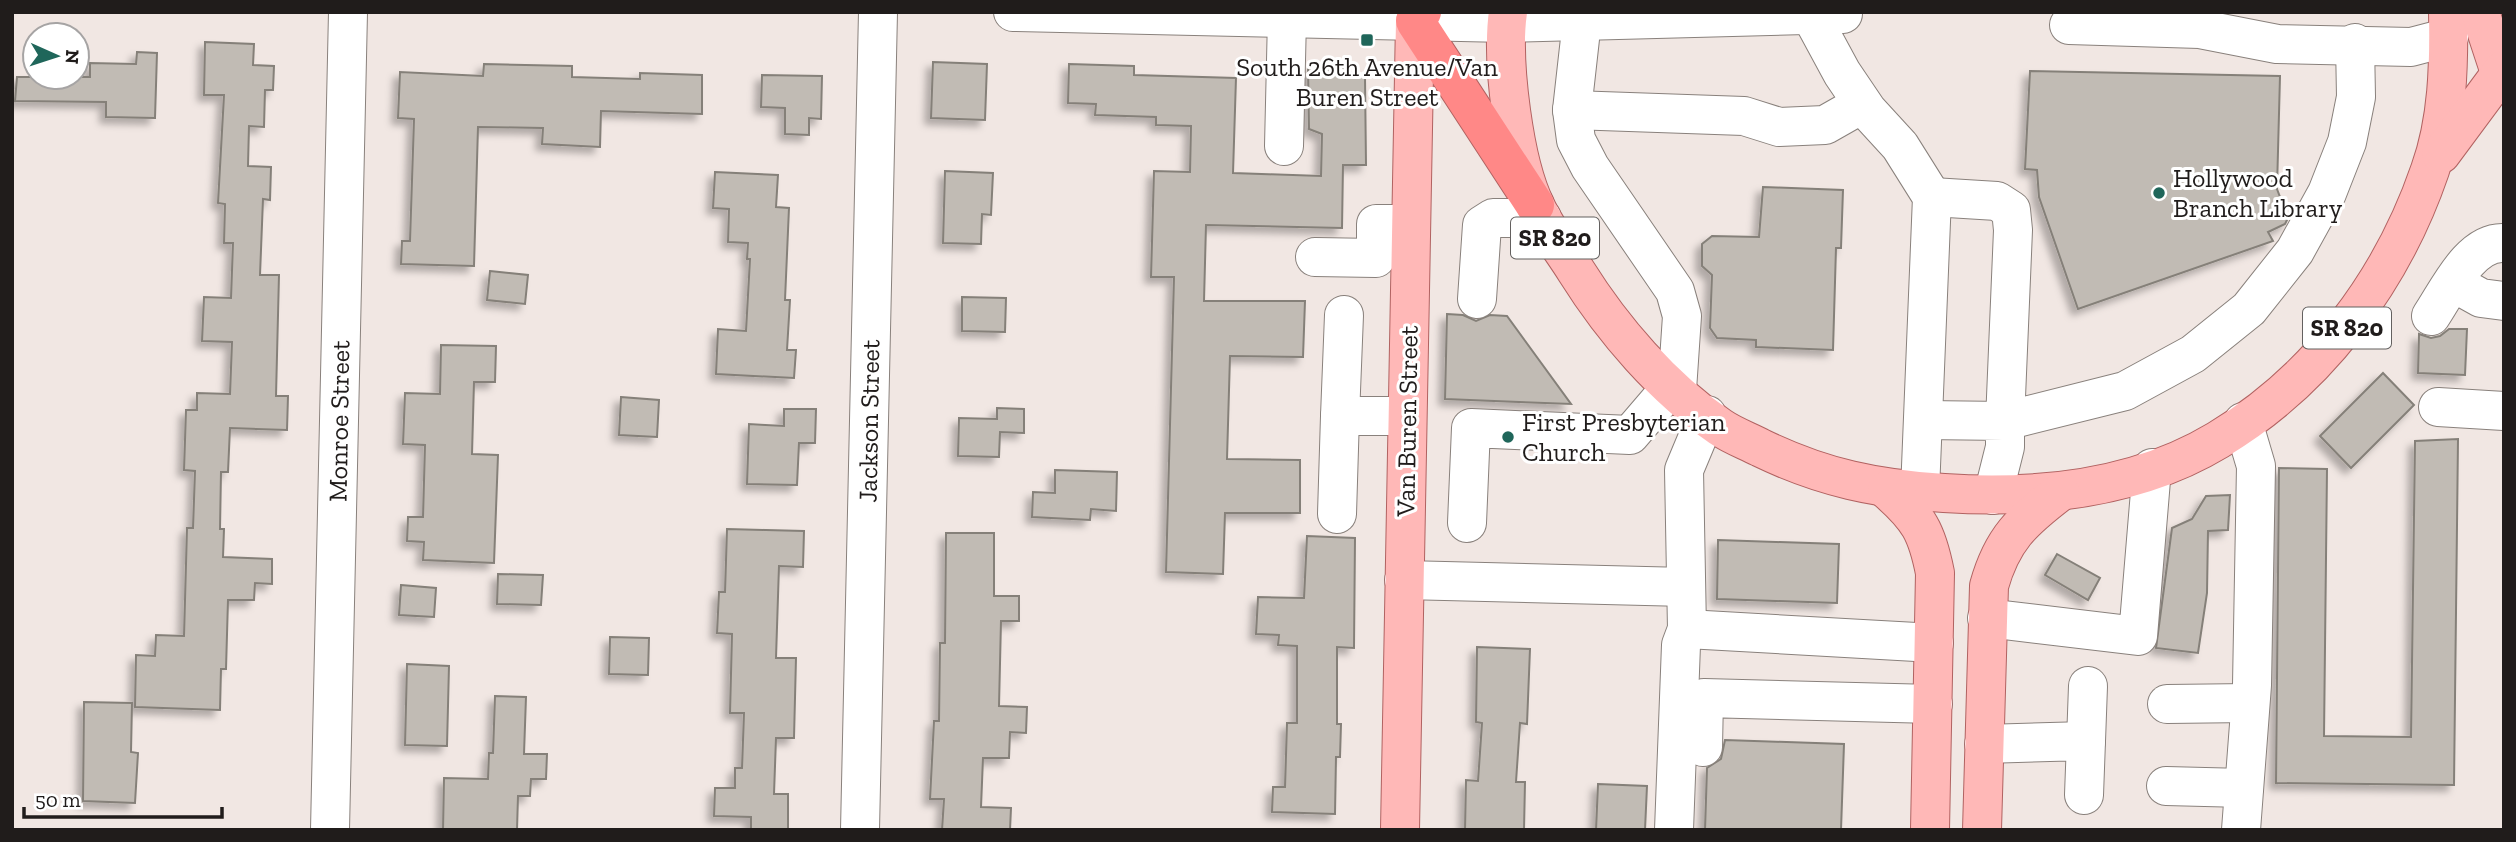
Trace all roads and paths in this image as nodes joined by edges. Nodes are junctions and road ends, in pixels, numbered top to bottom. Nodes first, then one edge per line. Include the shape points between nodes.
1 (348, 12) edge
2 (878, 12) edge
3 (1013, 12) edge
4 (1820, 14) edge
5 (1417, 15) edge
6 (2276, 15) edge
7 (1582, 16) edge
8 (1287, 18) junction
9 (1507, 18) edge
10 (2199, 21) edge
11 (2069, 24) dead end
12 (2355, 25) edge
13 (2448, 25) edge
14 (2497, 53) edge
15 (1863, 104) junction
16 (1572, 110) junction
17 (1284, 146) dead end
18 (2431, 168) junction
19 (1932, 197) junction
20 (1538, 212) junction
21 (1411, 224) junction
22 (2504, 243) edge
23 (1315, 257) dead end
24 (2454, 283) junction
25 (1477, 299) dead end
26 (2504, 301) edge
27 (1344, 315) dead end
28 (2431, 316) dead end
29 (1675, 388) junction
30 (2438, 407) dead end
31 (2504, 411) edge
32 (1706, 415) junction
33 (1340, 416) junction
34 (1407, 416) junction
35 (1925, 420) junction
36 (2005, 421) junction
37 (2243, 422) junction
38 (2152, 468) junction
39 (1903, 491) junction
40 (2060, 492) junction
41 (1993, 495) junction
42 (1337, 514) dead end
43 (1467, 523) dead end
44 (1404, 580) junction
45 (1686, 587) junction
46 (1987, 618) junction
47 (1687, 629) junction
48 (1934, 643) junction
49 (2088, 686) dead end
50 (2249, 703) junction
51 (1933, 705) junction
52 (2167, 705) dead end
53 (2086, 741) junction
54 (1984, 744) junction
55 (2166, 786) dead end
56 (2244, 788) junction
57 (2084, 795) dead end
58 (330, 830) edge
59 (860, 830) edge
60 (1400, 830) edge
61 (1674, 830) edge
62 (1700, 830) edge
63 (1930, 830) edge
64 (1982, 830) edge
65 (2241, 830) edge

1 - 58 street, Monroe Street
2 - 59 street, Jackson Street
3 - 8 street
4 - 7 street
4 - 15 street
5 - 8 street
5 - 9 street
5 - 20 highway
5 - 21 main road, Van Buren Street
6 - 10 street
6 - 12 street
7 - 9 street
7 - 16 street
8 - 17 street
9 - 20 main road, SR 820 via 1509,91 1520,155
10 - 11 street
10 - 12 street via 2277,44
12 - 13 street via 2411,47
12 - 36 street via 2356,97 2347,142 2328,193 2295,251 2249,309 2193,354 2125,391
13 - 14 street
13 - 18 main road, SR 820 via 2445,103
14 - 18 main road
15 - 16 street via 1825,125 1779,127 1744,116
15 - 19 street via 1900,146
16 - 29 street via 1577,140 1590,167 1675,291 1682,316
18 - 37 main road, SR 820 via 2405,232 2347,327 2307,372
19 - 35 street
19 - 36 street via 1997,201 2011,210
20 - 25 street via 1493,218 1482,225
20 - 29 main road, SR 820 via 1617,329
21 - 23 street via 1376,224 1376,258
21 - 34 main road, Van Buren Street
22 - 24 street via 2492,242 2478,250
24 - 26 street via 2481,298
24 - 28 street
27 - 33 street
29 - 32 main road, SR 820
29 - 43 street via 1630,435 1471,428
30 - 31 street
32 - 39 main road, SR 820 via 1721,428 1829,476
32 - 45 street via 1684,470
33 - 34 street
33 - 42 street
34 - 44 main road, Van Buren Street
35 - 36 street
35 - 39 street
36 - 41 street via 2005,447
37 - 38 main road, SR 820 via 2216,441
37 - 50 street via 2256,466
38 - 40 main road, SR 820
38 - 46 street via 2138,636
39 - 41 main road
39 - 48 main road, SR 820 via 1928,537 1935,573
40 - 41 main road
40 - 46 main road, SR 820 via 2013,531 1996,559
44 - 45 street
44 - 60 main road, Van Buren Street
45 - 47 street
46 - 54 main road, SR 820
47 - 48 street
47 - 61 street via 1681,645
48 - 51 main road, SR 820
49 - 53 street
50 - 52 street
50 - 56 street
51 - 62 street via 1704,698
51 - 63 main road, SR 820
53 - 54 street
53 - 57 street
54 - 64 main road, SR 820
55 - 56 street
56 - 65 street

